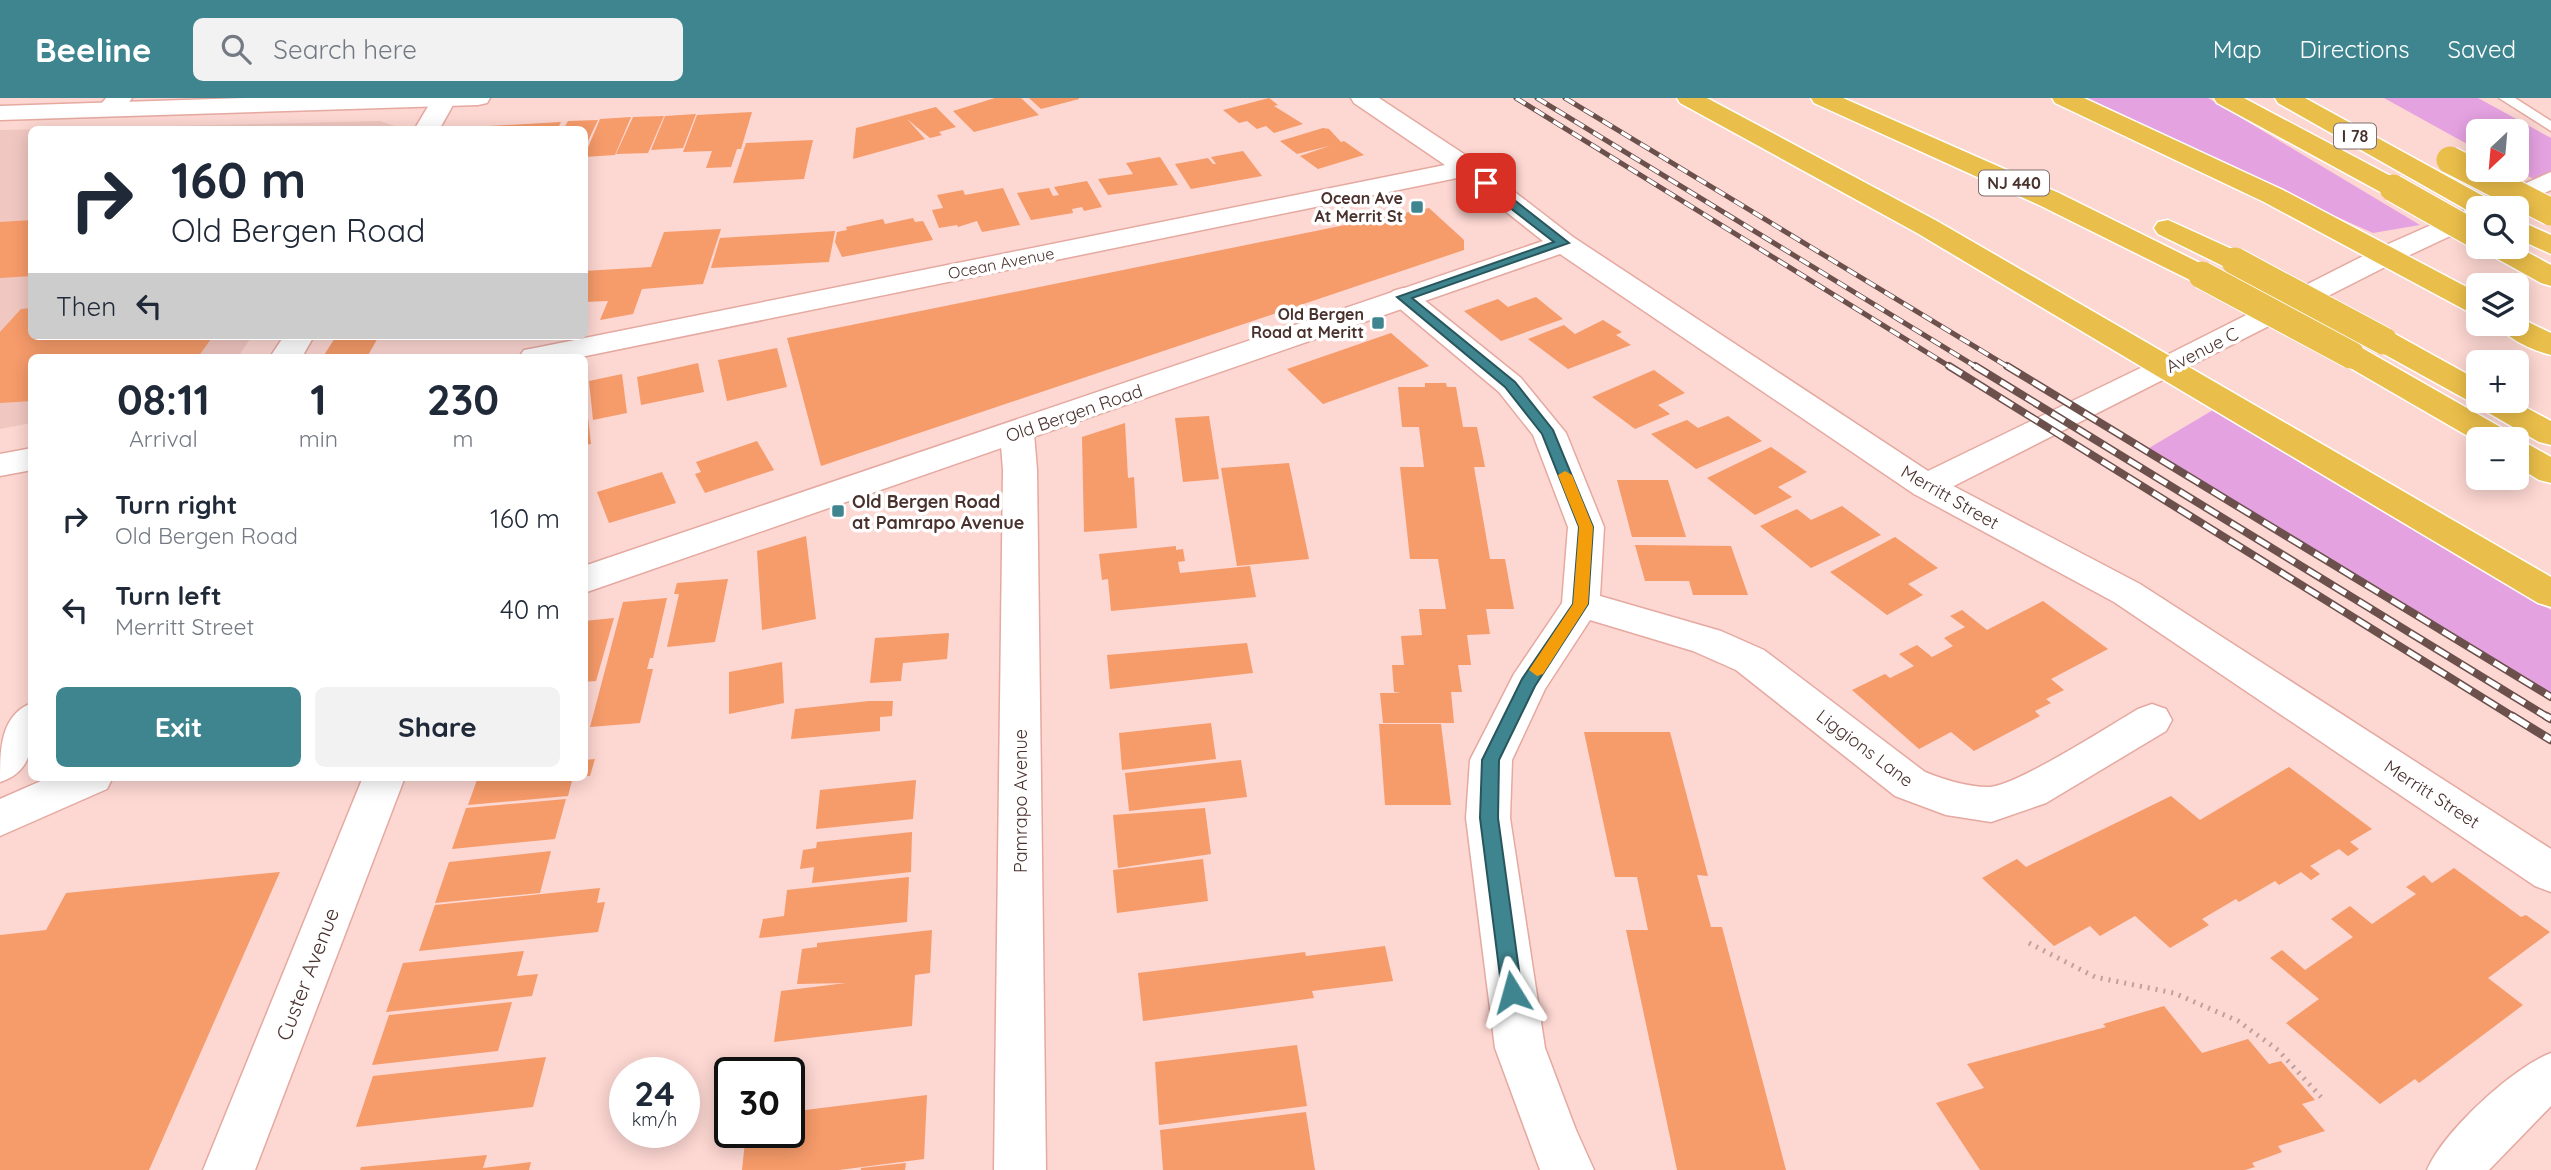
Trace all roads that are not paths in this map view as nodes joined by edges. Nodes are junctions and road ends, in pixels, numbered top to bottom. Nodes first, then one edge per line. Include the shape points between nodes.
1 (478, 98) edge
2 (1363, 98) edge
3 (1689, 98) edge
4 (1823, 98) edge
5 (1878, 98) edge
6 (2064, 98) edge
7 (2226, 98) edge
8 (2287, 98) edge
9 (2507, 98) edge
10 (445, 99) edge
11 (114, 103) edge
12 (0, 113) edge
13 (428, 126) edge
14 (2551, 127) edge
15 (2439, 154) dead end
16 (1467, 169) junction
17 (2551, 180) edge
18 (2071, 182) dead end
19 (2514, 196) edge
20 (2466, 197) edge
21 (2551, 212) edge
22 (2142, 216) dead end
23 (2466, 219) edge
24 (2466, 229) edge
25 (2529, 233) edge
26 (1563, 243) junction
27 (2551, 246) edge
28 (2387, 255) junction
29 (2518, 259) edge
30 (2539, 271) edge
31 (1403, 297) junction
32 (2466, 298) edge
33 (2529, 334) edge
34 (2551, 346) edge
35 (550, 354) edge
36 (2168, 367) junction
37 (2466, 386) edge
38 (2512, 413) edge
39 (2476, 427) edge
40 (1017, 433) junction
41 (2551, 435) edge
42 (2529, 459) edge
43 (28, 460) edge
44 (0, 465) edge
45 (2551, 472) edge
46 (1926, 486) junction
47 (588, 579) edge
48 (2551, 594) edge
49 (1580, 604) junction
50 (2152, 720) dead end
51 (28, 724) edge
52 (0, 766) edge
53 (83, 781) edge
54 (382, 781) edge
55 (0, 818) edge
56 (2551, 873) edge
57 (2551, 1077) edge
58 (229, 1170) edge
59 (1020, 1170) edge
60 (1568, 1170) edge
61 (2453, 1170) edge

1 - 10 street
2 - 16 street, Merritt Street
3 - 36 highway via 1927,227
4 - 39 highway, NJ 440, bridge via 2024,187 2202,275
5 - 18 highway, NJ 440
6 - 28 highway via 2208,164
7 - 24 highway, bridge
8 - 20 highway, I 78
9 - 14 lane
10 - 11 street
10 - 13 street
11 - 12 street
15 - 21 highway, bridge
16 - 26 street, Merritt Street
16 - 35 street, Ocean Avenue
17 - 19 street
22 - 37 highway, bridge
23 - 28 street, Avenue C
25 - 27 highway
26 - 31 street, Old Bergen Road
26 - 46 street, Merritt Street
28 - 32 highway
28 - 36 street, Avenue C
29 - 30 highway
31 - 40 street, Old Bergen Road
31 - 49 street via 1510,385 1549,433 1586,527
33 - 34 highway
36 - 46 street, Avenue C
36 - 48 highway
38 - 41 highway
40 - 47 street, Old Bergen Road
40 - 59 street, Pamrapo Avenue
42 - 45 highway
43 - 44 street
46 - 56 street, Merritt Street via 2127,593
49 - 50 street, Liggions Lane via 1707,641 1750,660 1910,784 1946,798 1991,805 2031,790
49 - 60 street via 1528,684 1491,760 1489,818 1520,1048
51 - 52 street
53 - 55 street
54 - 58 street, Custer Avenue
57 - 61 street via 2526,1094

